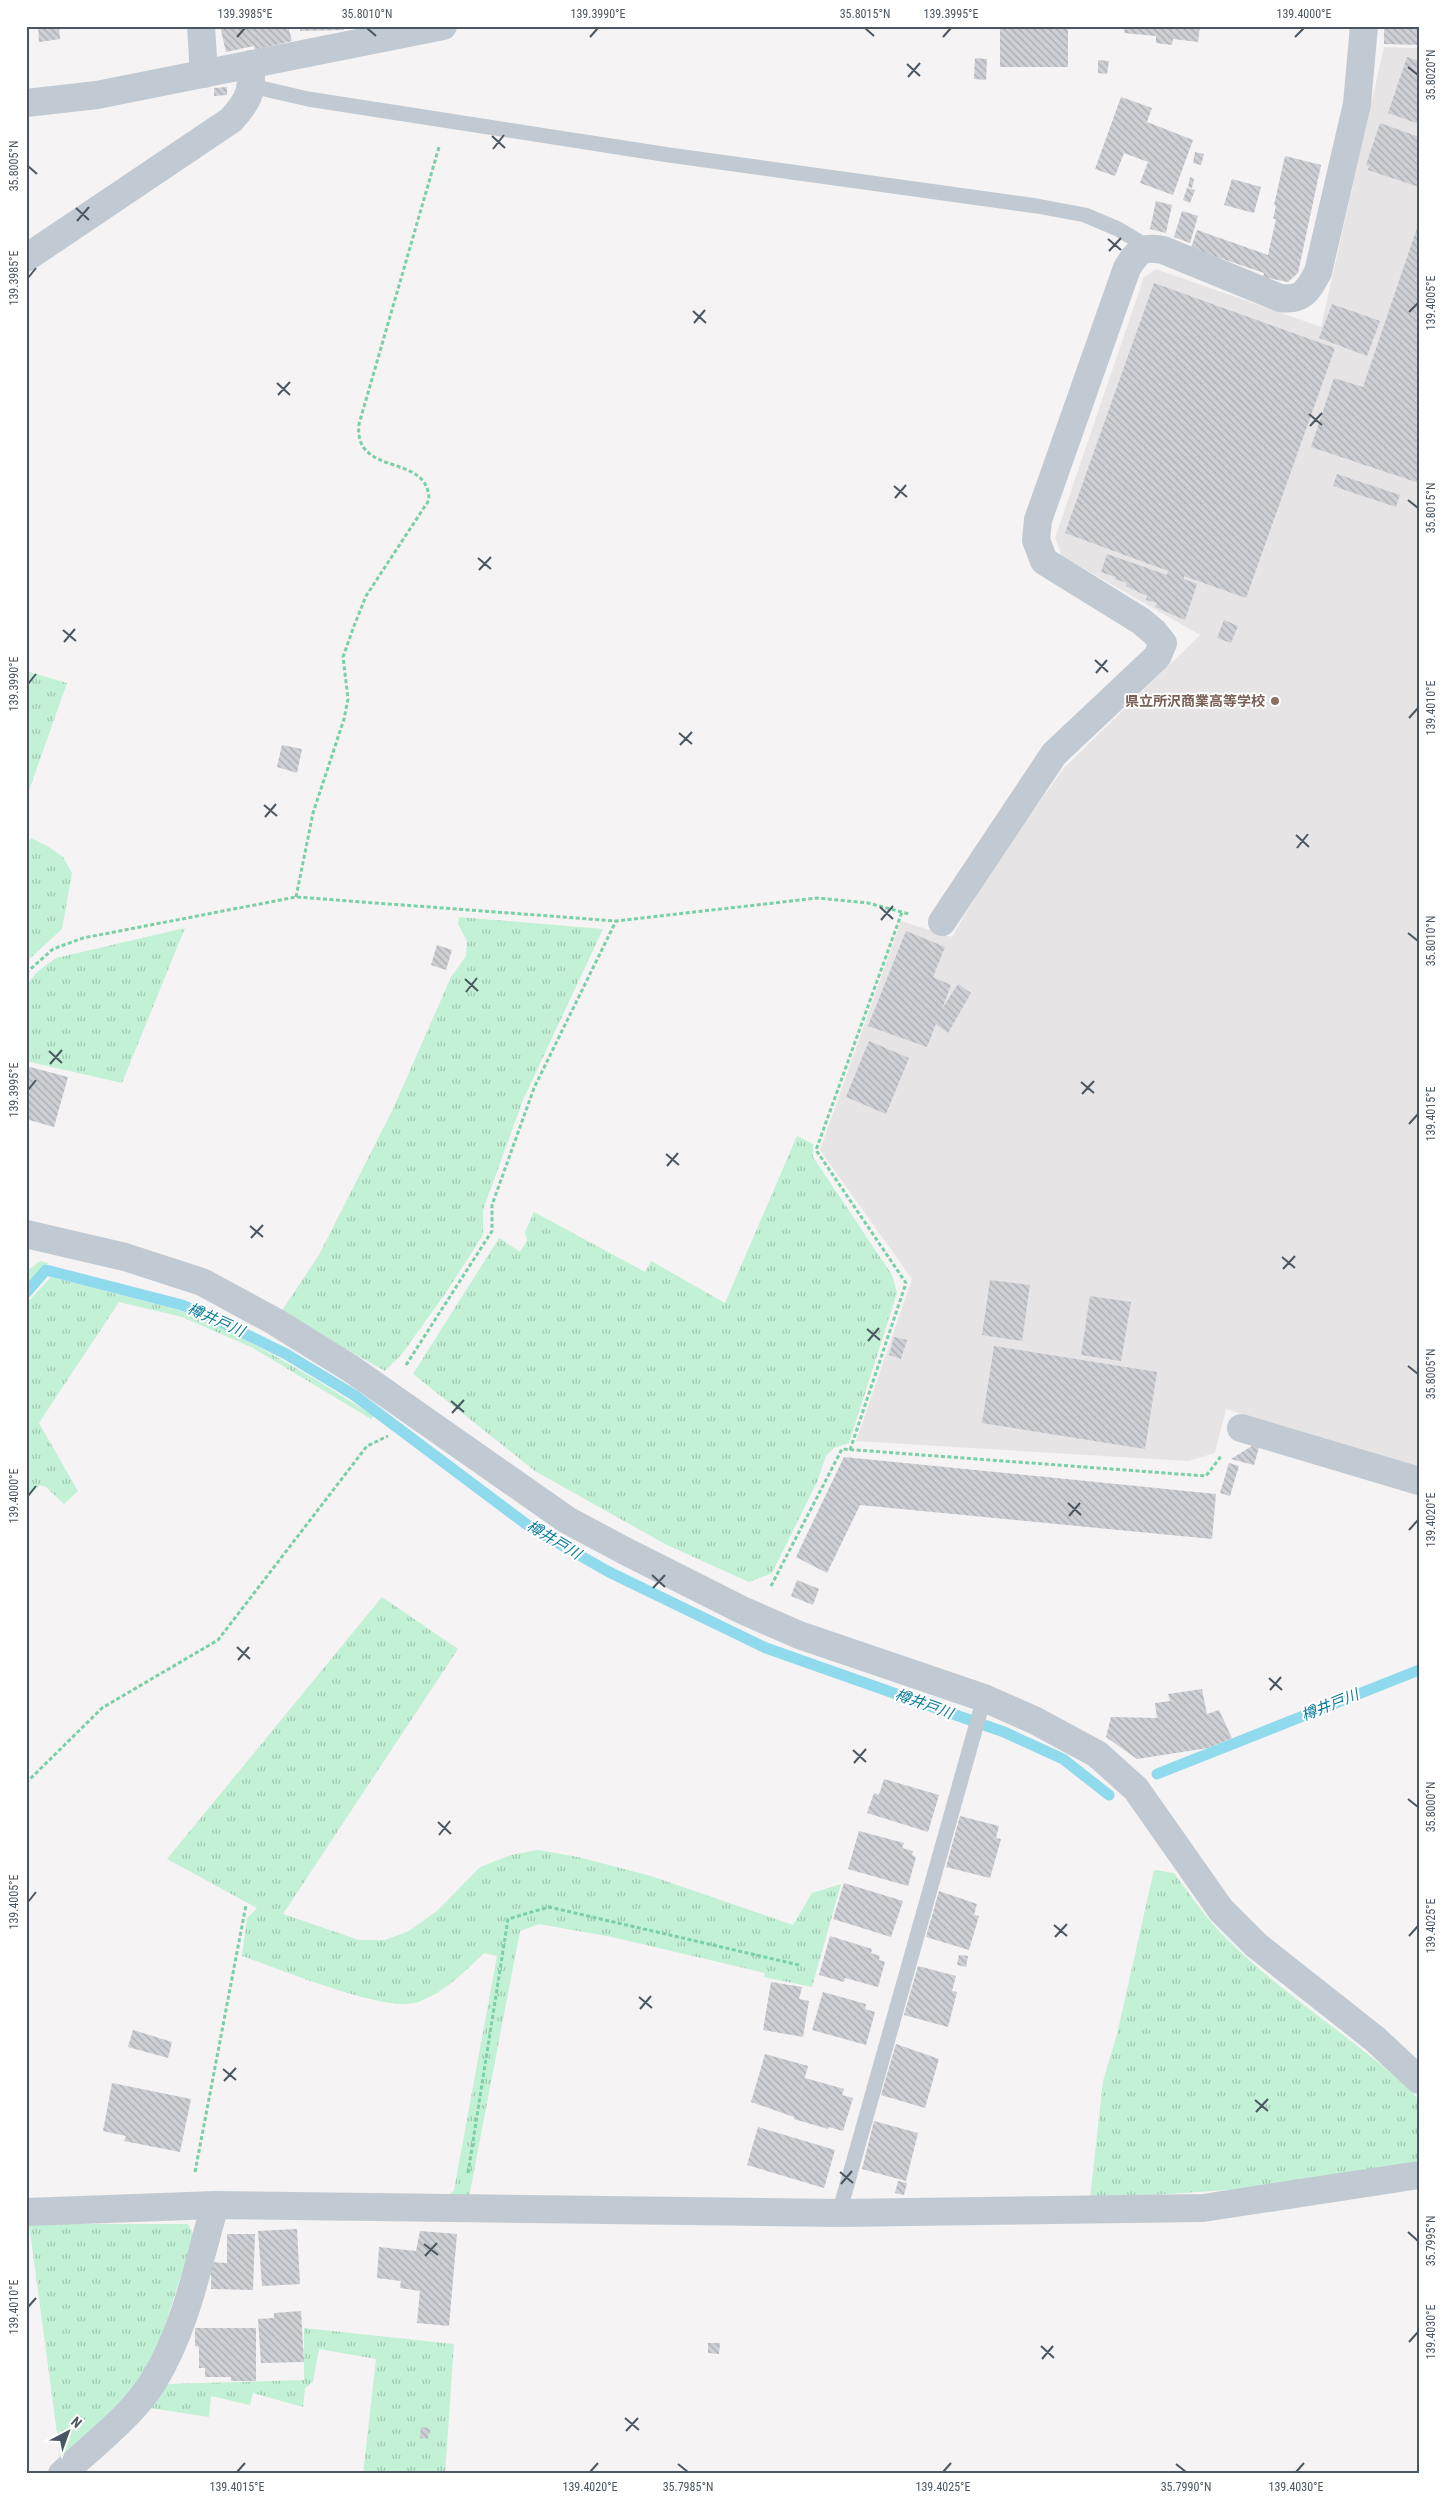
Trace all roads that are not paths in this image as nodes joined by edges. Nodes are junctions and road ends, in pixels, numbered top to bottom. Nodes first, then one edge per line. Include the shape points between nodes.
1 (201, 26) edge
2 (444, 26) edge
3 (1364, 26) edge
4 (204, 74) junction
5 (252, 75) junction
6 (26, 103) edge
7 (1148, 247) junction
8 (26, 258) edge
9 (942, 922) road end
10 (26, 1234) edge
11 (1241, 1428) road end
12 (1419, 1481) edge
13 (984, 1698) junction
14 (1419, 2080) edge
15 (1419, 2175) edge
16 (215, 2206) junction
17 (26, 2212) edge
18 (839, 2213) junction
19 (62, 2474) edge

1 - 4 street
2 - 5 street
3 - 7 street via 1357,104 1318,272 1308,290 1293,299 1280,298
4 - 5 street
4 - 6 street via 97,95
5 - 7 lane via 308,99 1085,215
5 - 8 street via 248,102 231,120
7 - 9 street via 1136,254 1127,268 1038,520 1036,540 1044,561 1141,621 1163,643 1157,657 1054,754
10 - 13 street via 125,1257 202,1282 274,1321 388,1393 567,1520 755,1616 799,1635
11 - 12 street
13 - 14 street via 1097,1754 1136,1789 1221,1910 1256,1944 1375,2039
13 - 18 lane
15 - 18 street via 1203,2208
16 - 17 street
16 - 18 street
16 - 19 street via 176,2336 153,2382 128,2412

